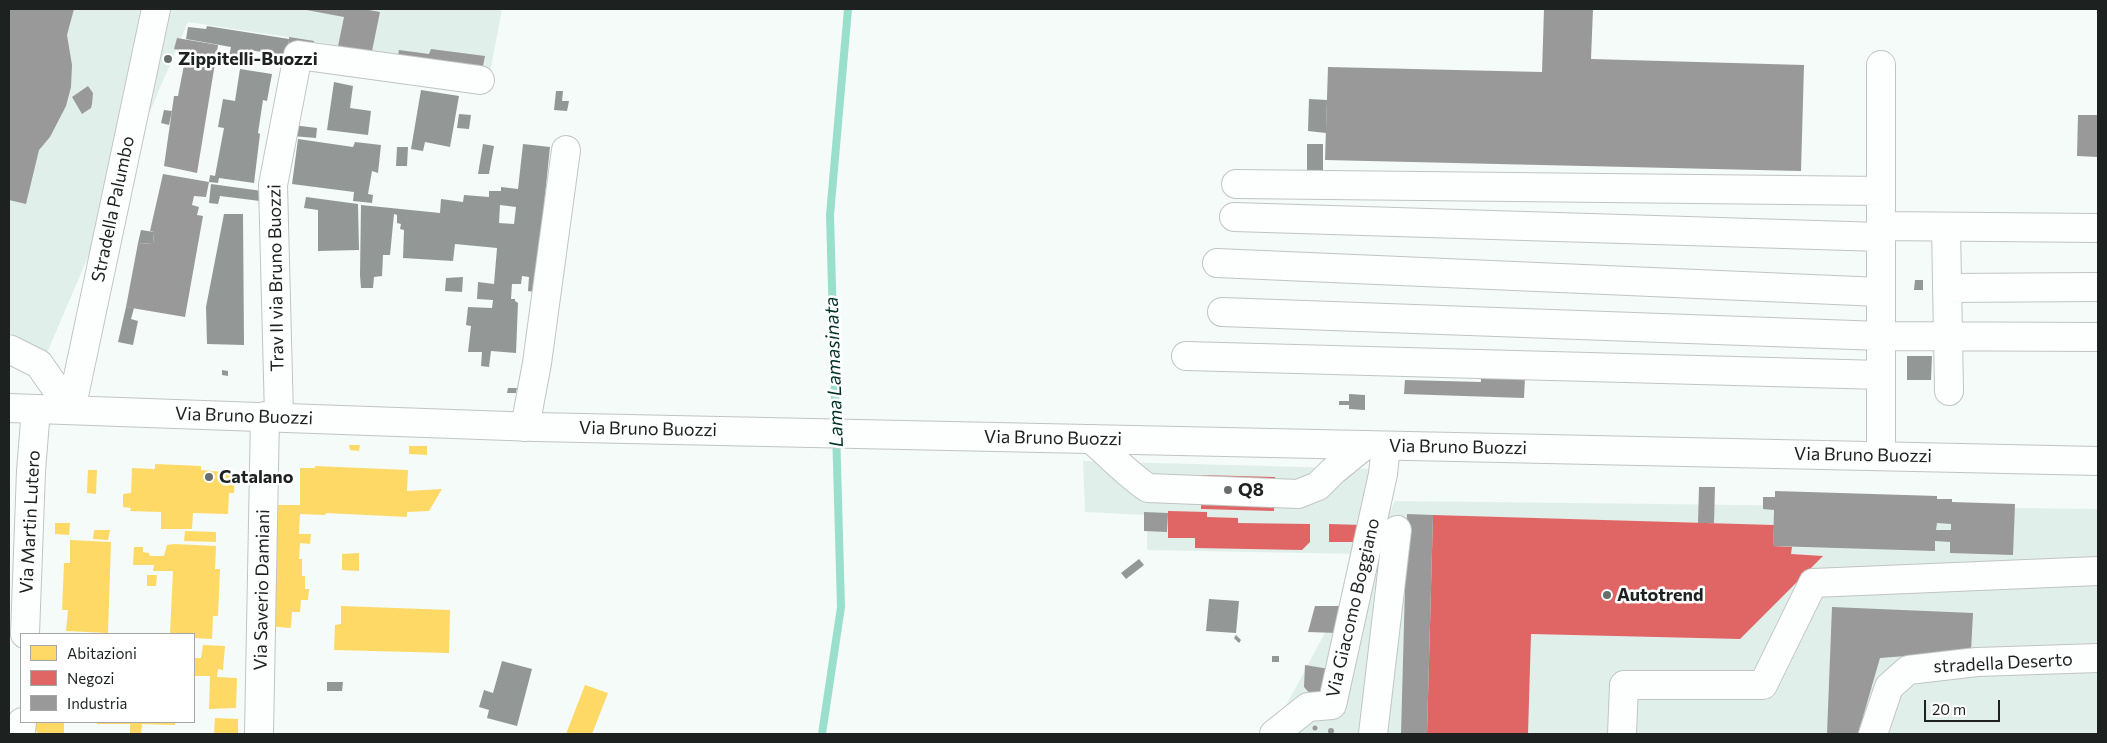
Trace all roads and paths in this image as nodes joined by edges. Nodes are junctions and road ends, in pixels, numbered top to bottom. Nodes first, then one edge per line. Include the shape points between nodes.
1 (156, 9) edge
2 (1881, 65) dead end
3 (480, 80) dead end
4 (566, 150) dead end
5 (1236, 184) dead end
6 (1881, 191) junction
7 (1234, 217) dead end
8 (1946, 227) junction
9 (2098, 228) edge
10 (1881, 231) junction
11 (1217, 263) dead end
12 (2098, 287) edge
13 (1948, 288) junction
14 (1880, 292) junction
15 (1222, 312) dead end
16 (1880, 336) junction
17 (1948, 337) junction
18 (2098, 337) edge
19 (9, 349) edge
20 (1186, 356) dead end
21 (1881, 375) junction
22 (1949, 391) dead end
23 (9, 408) edge
24 (36, 409) junction
25 (70, 410) junction
26 (272, 416) junction
27 (530, 427) junction
28 (1102, 440) junction
29 (1375, 445) junction
30 (1881, 456) junction
31 (2098, 461) edge
32 (20, 475) edge
33 (1397, 530) dead end
34 (2098, 571) edge
35 (25, 633) edge
36 (2098, 658) edge
37 (259, 734) edge
38 (1274, 734) edge
39 (1373, 734) edge
40 (1622, 734) edge
41 (1873, 734) edge

1 - 25 main road, Stradella Palumbo
2 - 6 main road
3 - 26 main road, Trav II via Bruno Buozzi via 298,55 273,185
4 - 27 main road
5 - 6 main road
6 - 10 main road
7 - 10 main road
8 - 9 main road
8 - 10 main road
8 - 13 main road
10 - 14 main road
11 - 14 main road
12 - 13 main road
13 - 17 main road
14 - 16 main road
15 - 16 main road
16 - 17 main road
16 - 21 main road
17 - 18 main road
17 - 22 main road
19 - 25 main road via 39,364
20 - 21 main road
21 - 30 main road
23 - 24 main road, Via Bruno Buozzi
24 - 25 main road, Via Bruno Buozzi
24 - 32 main road, Via Martin Lutero
25 - 26 main road, Via Bruno Buozzi
26 - 27 main road, Via Bruno Buozzi
26 - 37 main road, Via Saverio Damiani
27 - 28 main road, Via Bruno Buozzi
28 - 29 main road, Via Bruno Buozzi
28 - 29 main road via 1135,479 1148,488 1298,494 1318,486 1333,470
29 - 30 main road, Via Bruno Buozzi
29 - 38 main road, Via Giacomo Boggiano via 1383,474 1332,705 1308,707
30 - 31 main road, Via Bruno Buozzi
32 - 35 main road, Via Martin Lutero
33 - 39 main road
34 - 40 main road via 1813,583 1763,685 1624,685
36 - 41 main road, stradella Deserto via 1978,662 1908,670 1888,687

